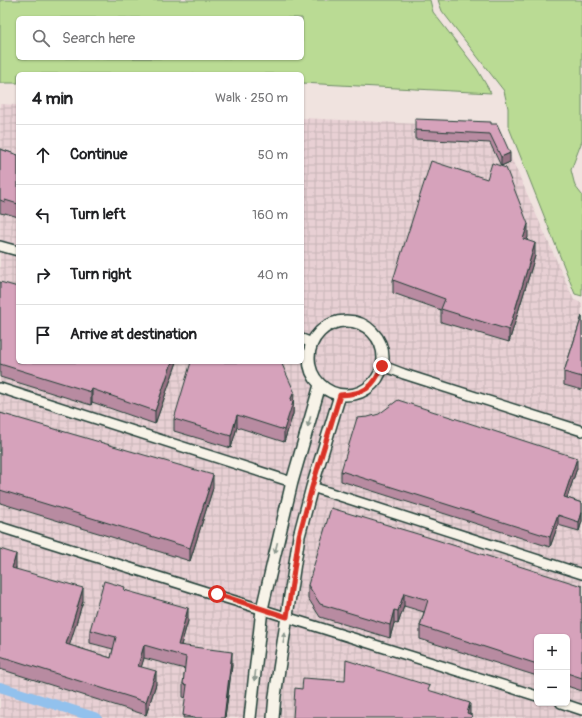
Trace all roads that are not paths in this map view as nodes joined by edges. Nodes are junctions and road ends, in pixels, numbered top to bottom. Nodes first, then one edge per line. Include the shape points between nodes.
1 (0, 246) edge
2 (16, 250) edge
3 (307, 341) edge
4 (382, 366) junction
5 (320, 385) junction
6 (0, 388) edge
7 (340, 395) junction
8 (582, 431) edge
9 (292, 482) junction
10 (312, 487) junction
11 (0, 527) edge
12 (582, 574) edge
13 (262, 609) junction
14 (287, 617) junction
15 (534, 695) edge
16 (570, 706) edge
17 (582, 710) edge
18 (250, 718) edge
19 (273, 718) edge

1 - 2 street
3 - 4 street via 331,324 357,322 371,331 380,343 383,354
3 - 5 street via 309,365
4 - 7 street via 378,378 368,388 355,394
4 - 8 street
5 - 7 street
5 -> 9 street
6 - 9 street
7 - 10 street
9 -> 13 street
10 - 12 street
10 - 14 street via 299,536
11 - 13 street
13 - 14 street
13 -> 18 street
14 - 15 street
19 -> 14 street
16 - 17 street

